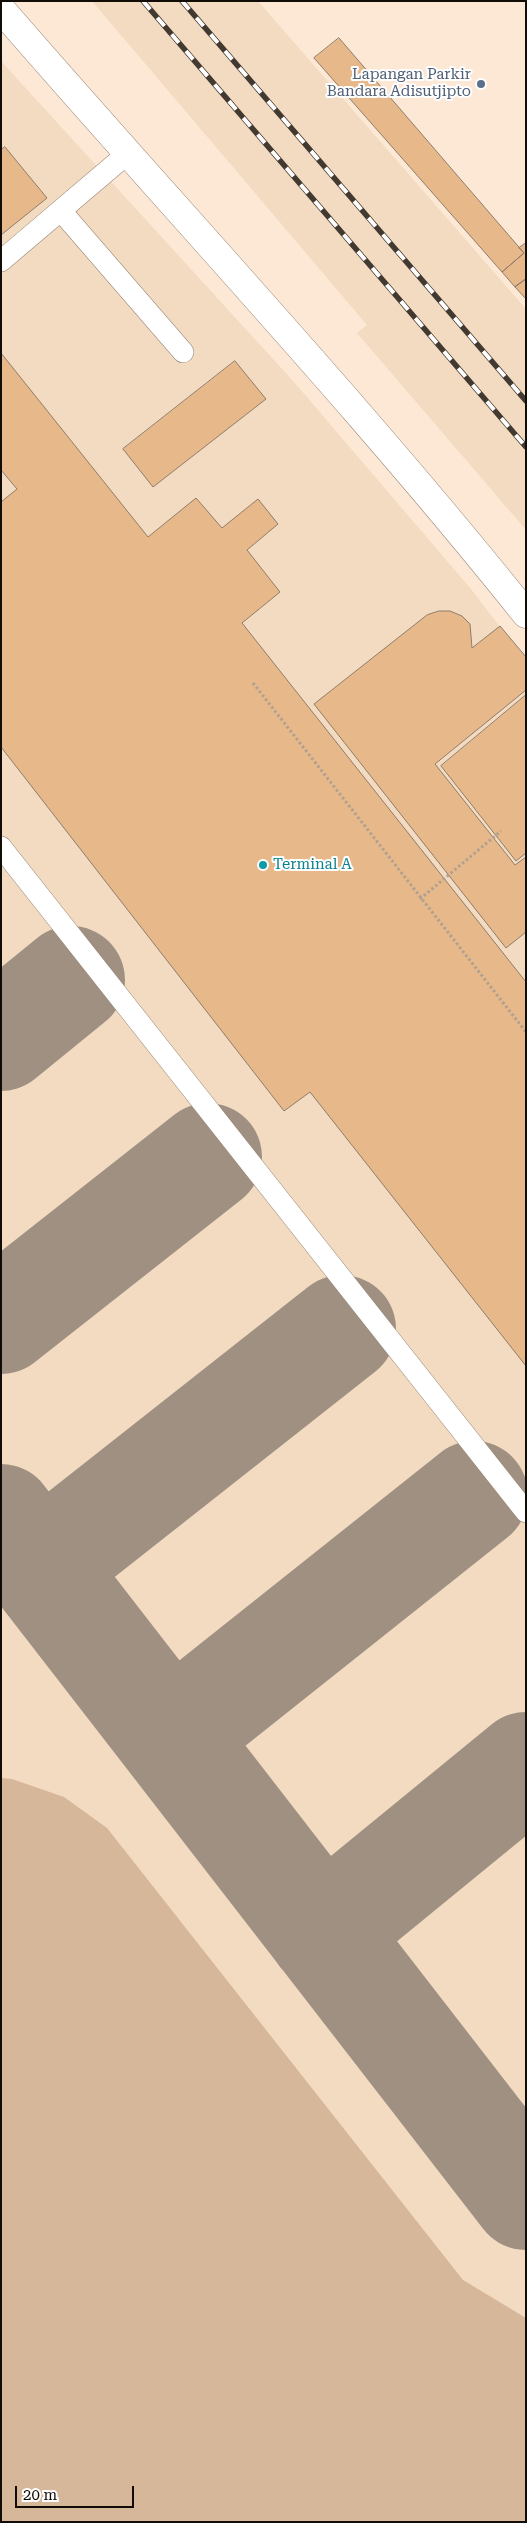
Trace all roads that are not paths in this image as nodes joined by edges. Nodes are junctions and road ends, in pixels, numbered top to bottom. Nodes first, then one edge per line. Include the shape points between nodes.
1 (1, 9) edge
2 (127, 154) junction
3 (61, 211) junction
4 (1, 262) edge
5 (183, 352) dead end
6 (526, 614) edge
7 (1, 847) edge
8 (526, 1512) edge

1 - 2 street
2 - 3 lane
2 - 6 street via 321,369
3 - 4 lane
3 - 5 lane
7 - 8 lane

